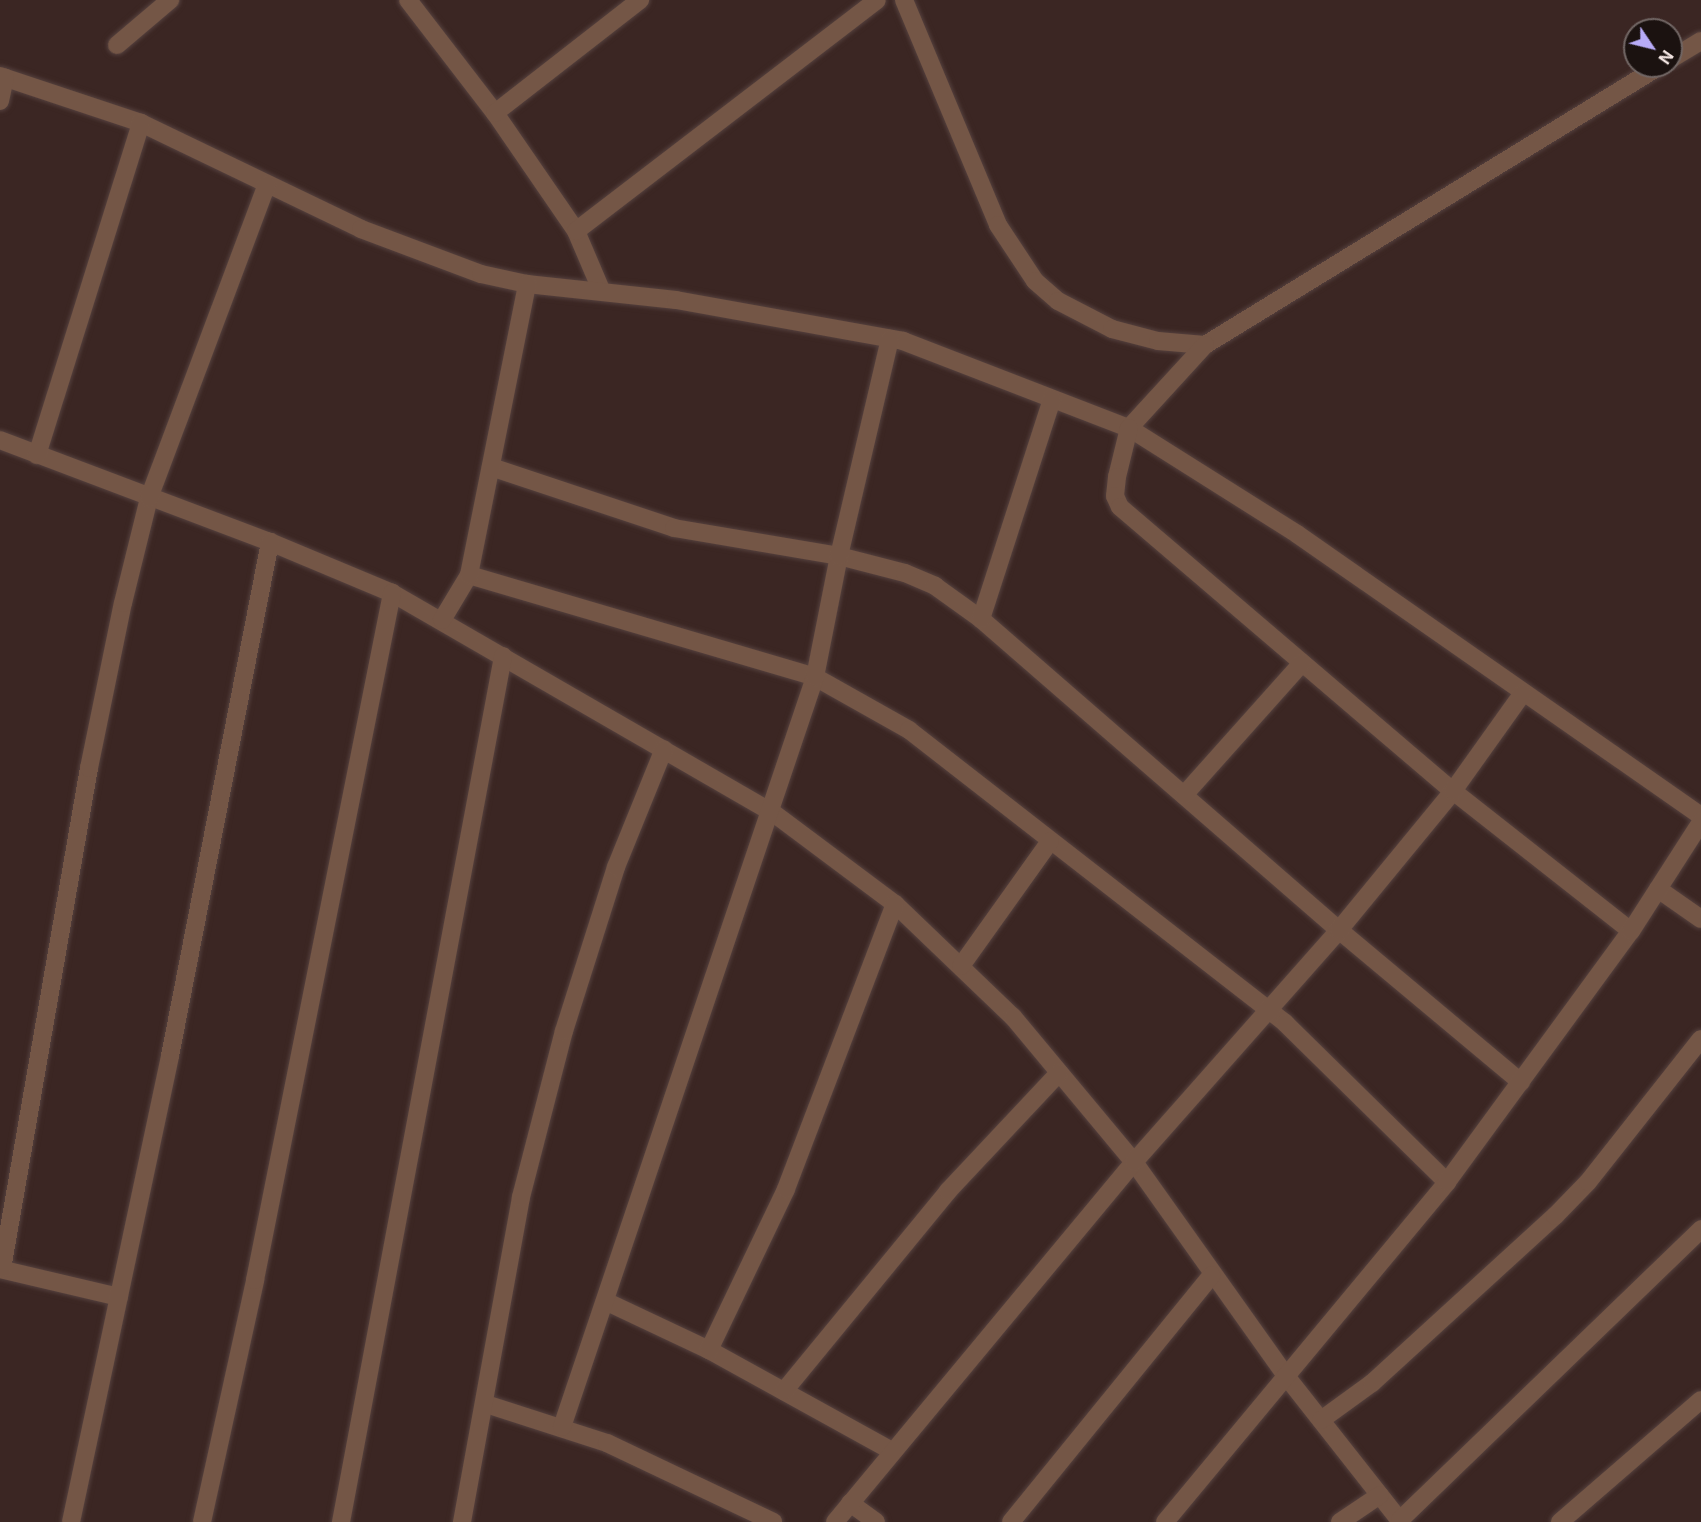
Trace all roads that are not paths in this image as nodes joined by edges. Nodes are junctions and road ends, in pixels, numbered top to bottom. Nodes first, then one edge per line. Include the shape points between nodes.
1 (170, 0) edge
2 (408, 0) edge
3 (640, 0) edge
4 (877, 0) edge
5 (904, 0) edge
6 (1701, 41) edge
7 (117, 45) dead end
8 (1683, 52) edge
9 (3, 77) edge
10 (1640, 78) edge
11 (0, 101) edge
12 (495, 113) junction
13 (141, 123) junction
14 (267, 184) junction
15 (576, 231) junction
16 (527, 284) junction
17 (602, 292) junction
18 (890, 339) junction
19 (1205, 345) junction
20 (1052, 399) junction
21 (1129, 428) junction
22 (0, 440) edge
23 (37, 455) junction
24 (491, 467) junction
25 (149, 498) junction
26 (270, 542) junction
27 (839, 556) junction
28 (469, 575) junction
29 (392, 593) junction
30 (981, 619) junction
31 (442, 620) junction
32 (503, 656) junction
33 (1302, 663) junction
34 (815, 677) junction
35 (1523, 693) junction
36 (664, 749) junction
37 (1453, 791) junction
38 (1184, 795) junction
39 (772, 812) junction
40 (1701, 816) edge
41 (1701, 822) edge
42 (1050, 841) junction
43 (1658, 889) junction
44 (895, 904) junction
45 (1701, 919) edge
46 (1339, 930) junction
47 (1630, 932) junction
48 (961, 966) junction
49 (1265, 1010) junction
50 (1701, 1039) edge
51 (1059, 1073) junction
52 (1521, 1082) junction
53 (1134, 1162) junction
54 (1447, 1182) junction
55 (1701, 1229) edge
56 (1, 1269) edge
57 (1212, 1275) junction
58 (119, 1297) junction
59 (605, 1301) junction
60 (709, 1350) junction
61 (1286, 1376) junction
62 (784, 1391) junction
63 (1701, 1400) edge
64 (486, 1404) junction
65 (1321, 1420) junction
66 (562, 1427) junction
67 (891, 1450) junction
68 (1380, 1495) junction
69 (850, 1503) junction
70 (1400, 1521) edge
71 (71, 1522) edge
72 (202, 1522) edge
73 (341, 1522) edge
74 (462, 1522) edge
75 (773, 1522) edge
76 (835, 1522) edge
77 (876, 1522) edge
78 (1011, 1522) edge
79 (1165, 1522) edge
80 (1340, 1522) edge
81 (1560, 1522) edge

1 - 7 street
2 - 12 street
3 - 12 street
4 - 15 street
5 - 19 street via 998,225 1035,281 1058,301 1112,329 1158,340
6 - 8 street
9 - 11 street
9 - 13 street
10 - 19 street
12 - 15 street
13 - 14 street
13 - 23 street
14 - 16 street via 422,255
14 - 25 street
15 - 17 street
16 - 17 street
16 - 24 street
17 - 18 street via 676,300
18 - 20 street
18 - 27 street
19 - 21 street
20 - 21 street
20 - 30 street
21 - 33 street via 1117,477 1115,495 1120,507
21 - 35 street via 1297,534
22 - 23 street
23 - 25 street
24 - 27 street via 674,528
24 - 28 street
25 - 26 street
25 - 56 street via 89,768
26 - 29 street
26 - 58 street
27 - 30 street via 905,573 935,586
27 - 34 street
28 - 31 street
28 - 34 street
29 - 31 street
29 - 72 street
30 - 38 street
31 - 32 street
32 - 36 street
32 - 73 street
33 - 37 street
33 - 38 street
34 - 39 street
34 - 42 street via 909,730
35 - 37 street
35 - 40 street
36 - 39 street
36 - 64 street via 616,867 564,1031 521,1197
37 - 46 street
37 - 47 street
38 - 46 street
39 - 44 street
39 - 59 street
41 - 43 street
42 - 48 street
42 - 49 street
43 - 45 street
43 - 47 street
44 - 48 street
44 - 60 street via 786,1189
46 - 49 street
46 - 52 street
47 - 52 street
48 - 51 street via 1012,1017
49 - 53 street
49 - 54 street via 1285,1023
50 - 65 street via 1588,1182 1372,1383
51 - 53 street
51 - 62 street via 948,1191
52 - 54 street
53 - 57 street
53 - 67 street
54 - 61 street
55 - 70 street
56 - 58 street
57 - 61 street
57 - 78 street
58 - 71 street
59 - 60 street
59 - 66 street
60 - 62 street
61 - 65 street
61 - 79 street
62 - 67 street
63 - 81 street
64 - 66 street
64 - 74 street
65 - 68 street
66 - 75 street via 660,1466
67 - 69 street
68 - 70 street
68 - 80 street
69 - 76 street
69 - 77 street

